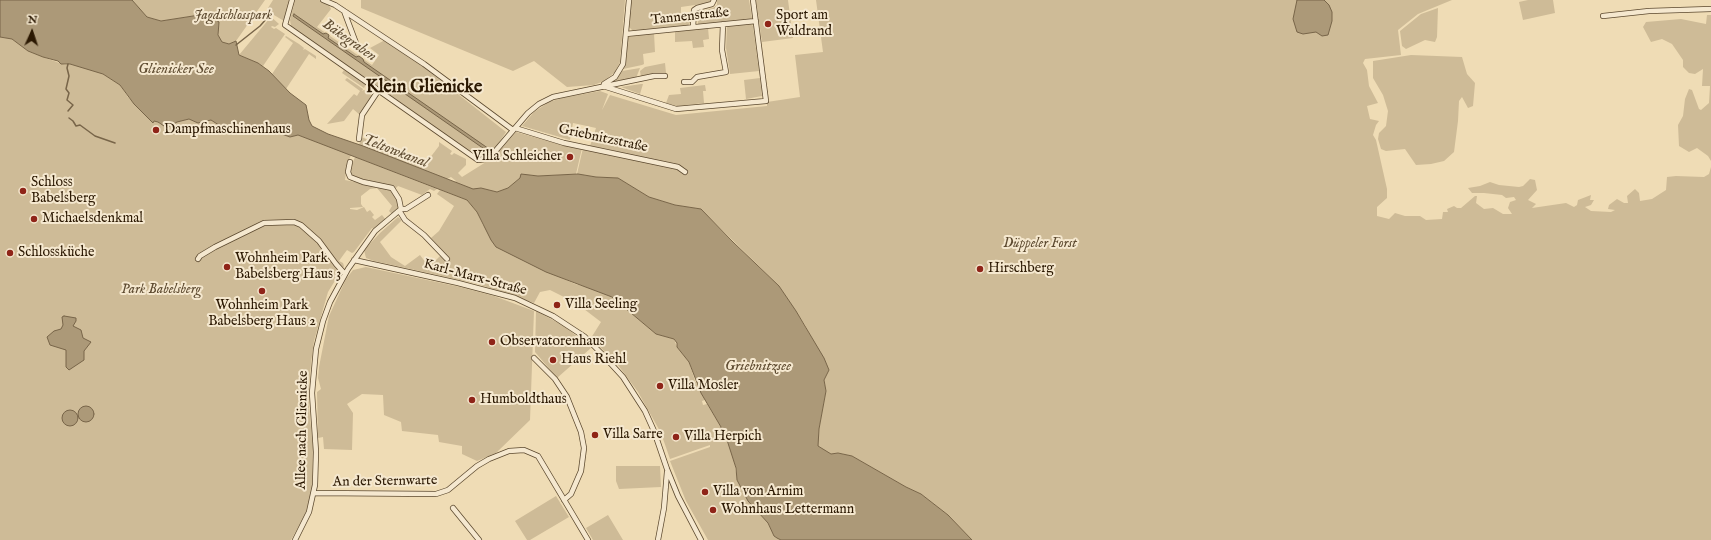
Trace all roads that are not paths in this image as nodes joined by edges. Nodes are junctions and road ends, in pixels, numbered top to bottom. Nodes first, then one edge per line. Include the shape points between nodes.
1 (292, 0) edge
2 (323, 0) edge
3 (629, 0) edge
4 (714, 0) edge
5 (753, 0) edge
6 (1711, 9) edge
7 (344, 11) junction
8 (1603, 16) dead end
9 (756, 21) junction
10 (723, 24) junction
11 (693, 27) junction
12 (626, 34) junction
13 (356, 43) dead end
14 (664, 76) dead end
15 (684, 82) dead end
16 (601, 86) junction
17 (378, 91) junction
18 (514, 129) junction
19 (359, 139) dead end
20 (350, 162) dead end
21 (685, 172) dead end
22 (428, 195) dead end
23 (401, 210) junction
24 (447, 259) dead end
25 (198, 260) dead end
26 (354, 260) junction
27 (345, 274) junction
28 (534, 358) dead end
29 (667, 468) junction
30 (314, 494) junction
31 (564, 500) junction
32 (453, 508) dead end
33 (295, 540) edge
34 (479, 540) edge
35 (588, 540) edge
36 (658, 540) edge
37 (701, 540) edge

1 - 17 street via 285,25
2 - 7 street
3 - 12 street
4 - 11 street via 712,4 694,10
5 - 9 street
6 - 8 street via 1649,11
7 - 13 street
7 - 18 street
9 - 10 street, Tannenstraße
9 - 16 street via 766,101 676,110
10 - 11 street, Tannenstraße
10 - 15 street via 722,50 726,72
11 - 12 street, Tannenstraße
12 - 16 street via 621,69 615,77
14 - 16 street
16 - 18 street via 546,100 528,113
17 - 18 street via 478,160 492,155
17 - 19 street via 362,115
18 - 21 street, Griebnitzstraße via 564,143 678,167
20 - 23 street via 350,177 392,188 399,199
22 - 23 street, Allee nach Glienicke
23 - 24 street via 405,220
23 - 26 street, Allee nach Glienicke via 375,231
25 - 27 street via 200,256 256,226 284,221 301,224 319,241
26 - 27 street, Allee nach Glienicke
26 - 29 street, Karl-Marx-Straße via 505,295 536,307 569,326 609,360 636,394 654,431
27 - 30 street, Allee nach Glienicke via 330,302 316,349 312,393 316,452
28 - 31 street via 555,379 568,397 581,432 584,448 581,471 571,494
29 - 36 street
29 - 37 street, Karl-Marx-Straße via 684,509
30 - 31 street, An der Sternwarte via 436,494 448,490 477,466 493,457 524,450 538,456
30 - 33 street, Allee nach Glienicke via 306,519
31 - 35 street, An der Sternwarte
32 - 34 street

